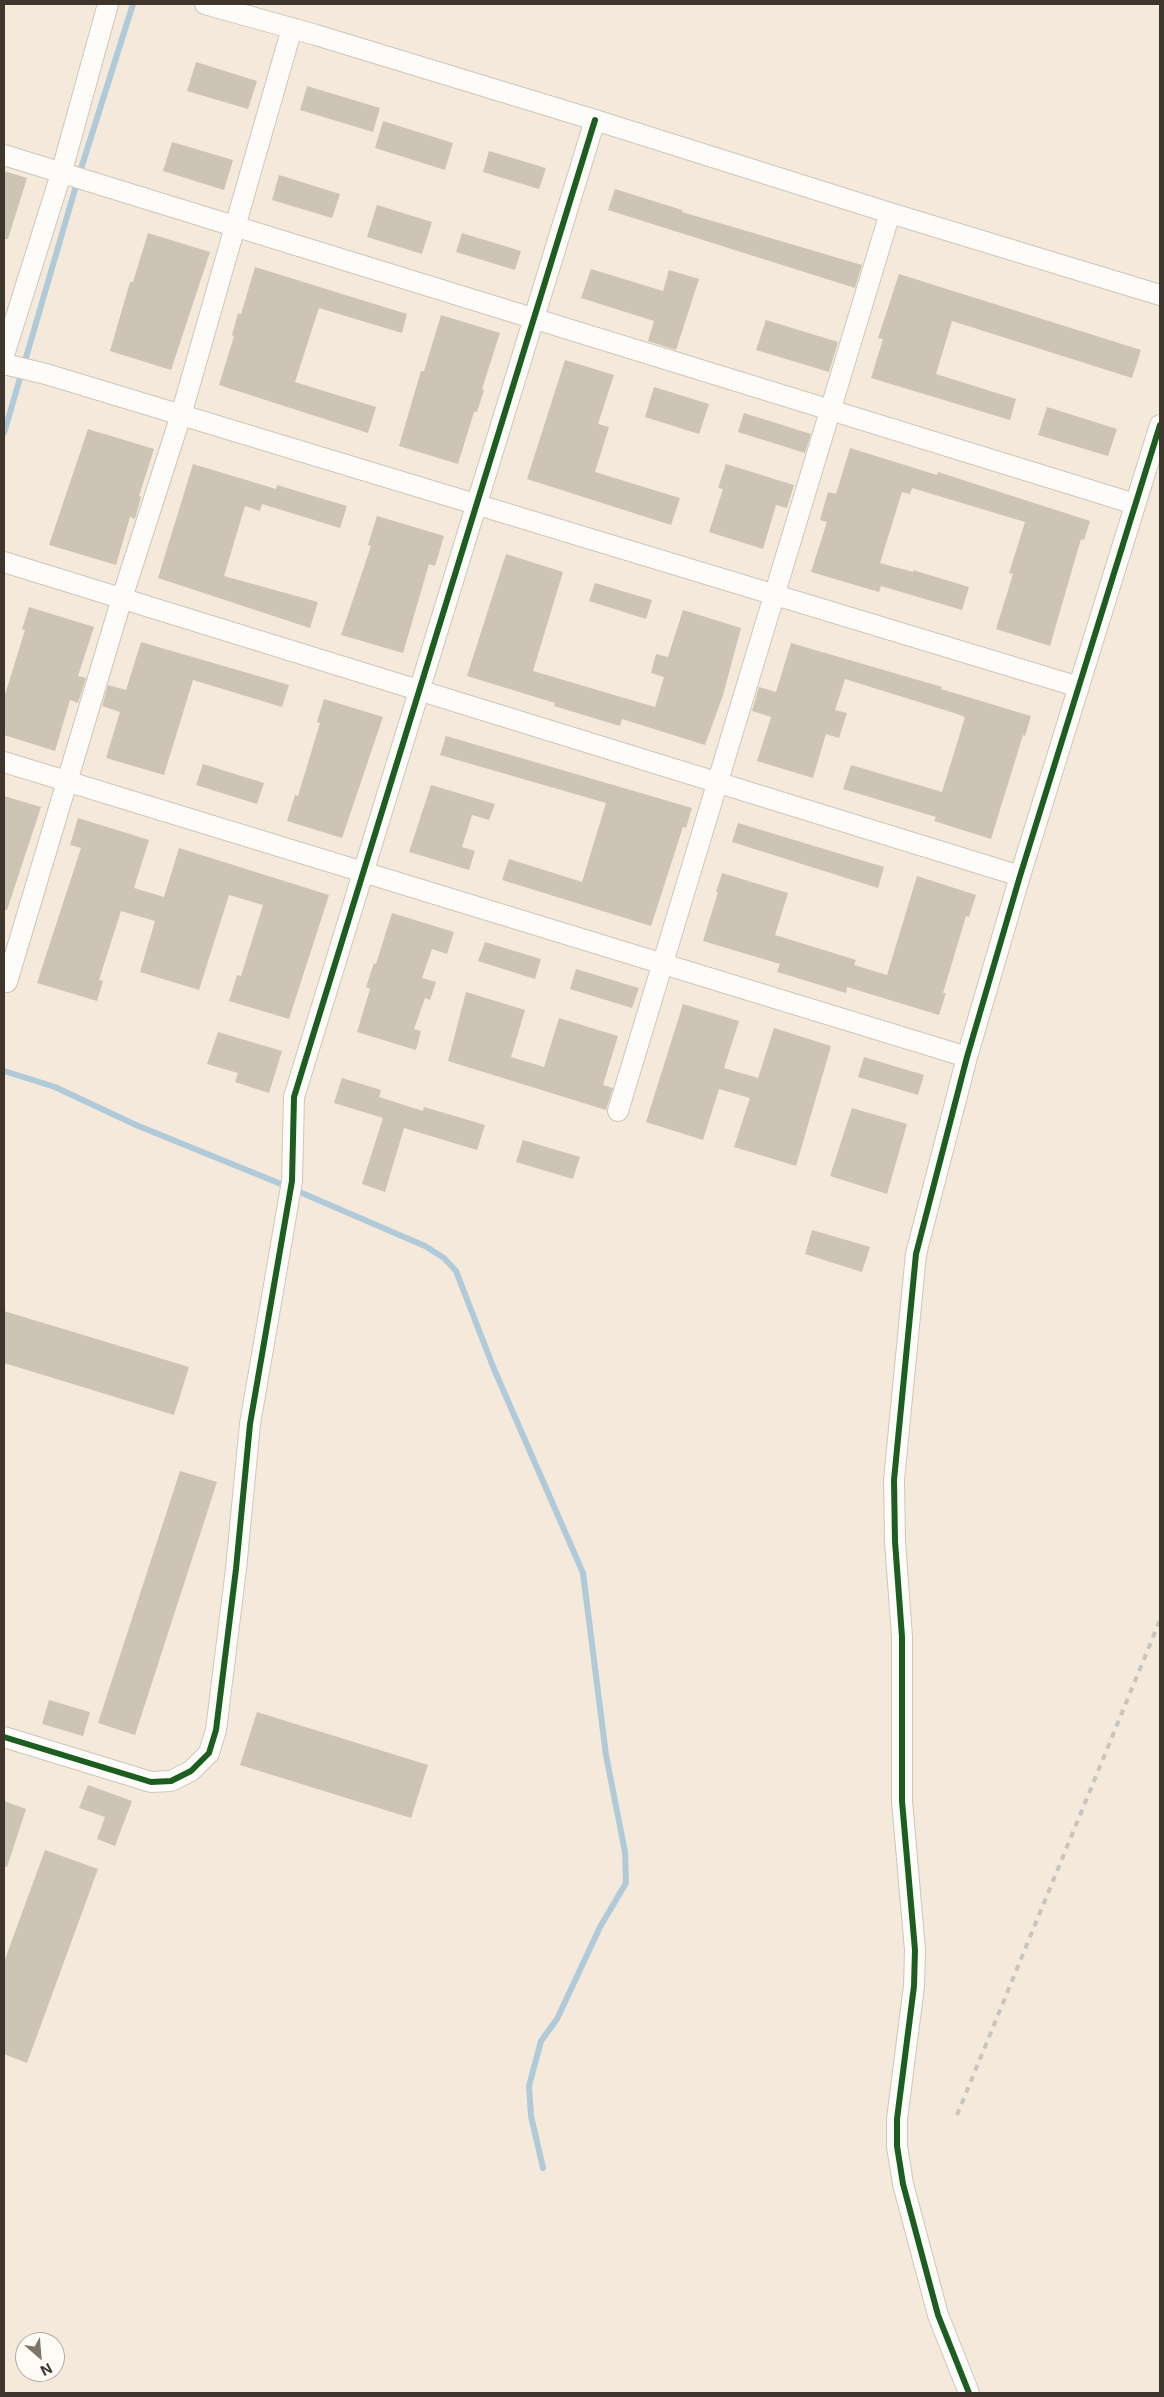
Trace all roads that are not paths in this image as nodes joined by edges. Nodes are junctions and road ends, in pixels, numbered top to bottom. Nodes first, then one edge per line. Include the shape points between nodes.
1 (108, 4) edge
2 (205, 4) edge
3 (292, 28) junction
4 (595, 120) junction
5 (4, 155) edge
6 (82, 179) junction
7 (890, 214) junction
8 (236, 226) junction
9 (1160, 294) edge
10 (533, 320) junction
11 (8, 362) edge
12 (830, 410) junction
13 (181, 416) junction
14 (1160, 425) edge
15 (1135, 504) junction
16 (476, 505) junction
17 (9, 564) edge
18 (774, 595) junction
19 (122, 598) junction
20 (1079, 687) junction
21 (419, 690) junction
22 (4, 762) edge
23 (66, 781) junction
24 (718, 782) junction
25 (363, 872) junction
26 (1020, 876) junction
27 (663, 964) junction
28 (7, 982) dead end
29 (967, 1057) junction
30 (618, 1111) dead end
31 (4, 1737) edge
32 (969, 2393) edge

1 - 6 street
2 - 3 street
3 - 4 street
3 - 8 street
4 - 7 street
4 - 10 street
5 - 6 street
6 - 8 street
6 - 11 street
7 - 9 street
7 - 12 street
8 - 10 street
8 - 13 street
10 - 12 street
10 - 16 street
11 - 13 street
12 - 15 street
12 - 18 street
13 - 16 street
13 - 19 street
14 - 15 street
15 - 20 street
16 - 18 street
16 - 21 street
17 - 19 street
18 - 20 street
18 - 24 street
19 - 21 street
19 - 23 street
20 - 26 street
21 - 24 street
21 - 25 street
22 - 23 street
23 - 25 street
23 - 28 street
24 - 26 street
24 - 27 street
25 - 27 street
25 - 31 street via 294,1097 290,1189 250,1424 216,1730 209,1754 191,1771 171,1781 151,1782
26 - 29 street
27 - 29 street
27 - 30 street
29 - 32 street via 916,1254 894,1480 902,1637 902,1801 915,1950 897,2146 903,2184 938,2315

